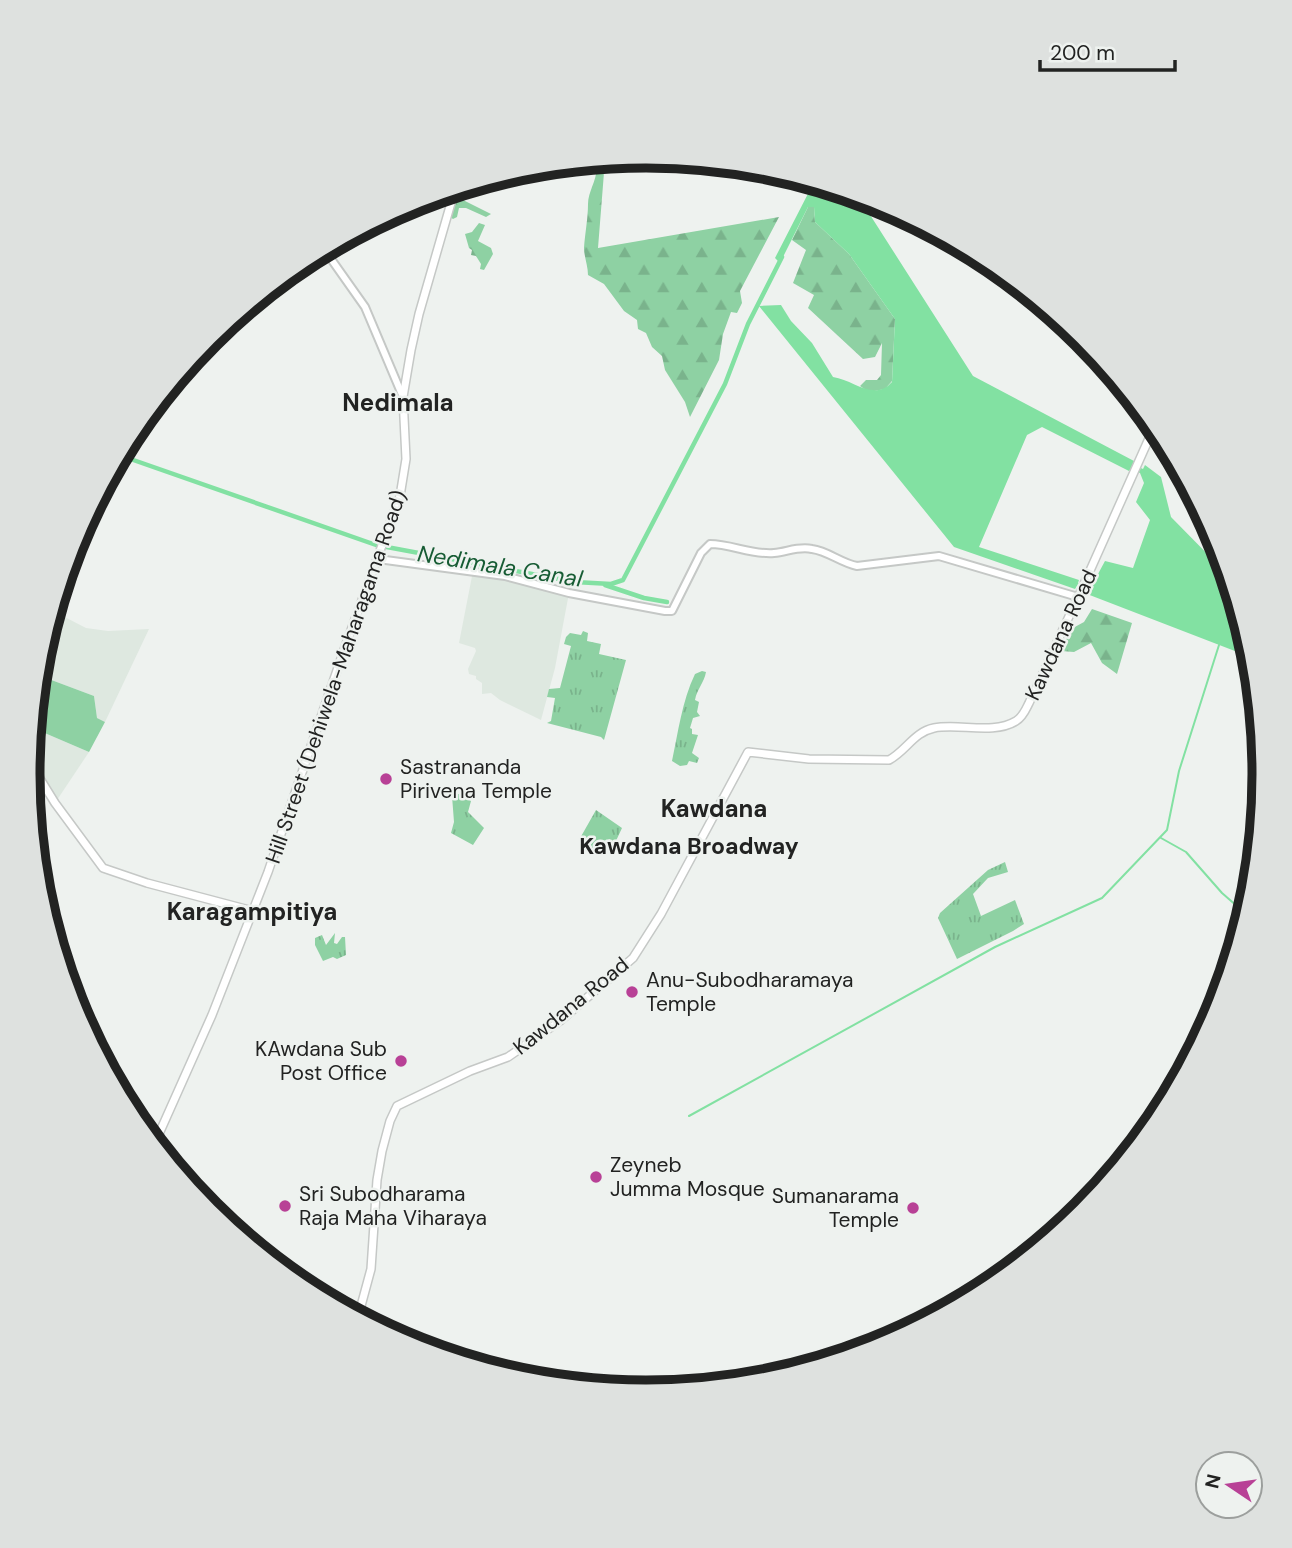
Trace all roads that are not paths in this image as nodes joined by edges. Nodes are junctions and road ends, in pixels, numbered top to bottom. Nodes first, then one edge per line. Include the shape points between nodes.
1 (452, 200) edge
2 (330, 257) edge
3 (403, 397) junction
4 (1150, 437) edge
5 (381, 552) junction
6 (1079, 595) junction
7 (40, 779) edge
8 (253, 911) junction
9 (159, 1135) edge
10 (360, 1308) edge

1 - 3 main road, Hill Street (Dehiwela-Maharagama Road) via 419,314
2 - 3 main road via 365,307
3 - 5 main road, Hill Street (Dehiwela-Maharagama Road) via 404,479
4 - 6 main road, Kawdana Road
5 - 6 main road via 665,611 672,611 709,544 774,554 802,547 857,565 939,556
5 - 8 main road, Hill Street (Dehiwela-Maharagama Road)
6 - 10 main road, Kawdana Road via 1030,703 1015,722 934,728 919,734 889,760 809,759 748,752 633,958 560,1021 508,1056 397,1106 382,1151 370,1269
7 - 8 main road via 103,868
8 - 9 main road, Hill Street (Dehiwela-Maharagama Road)

